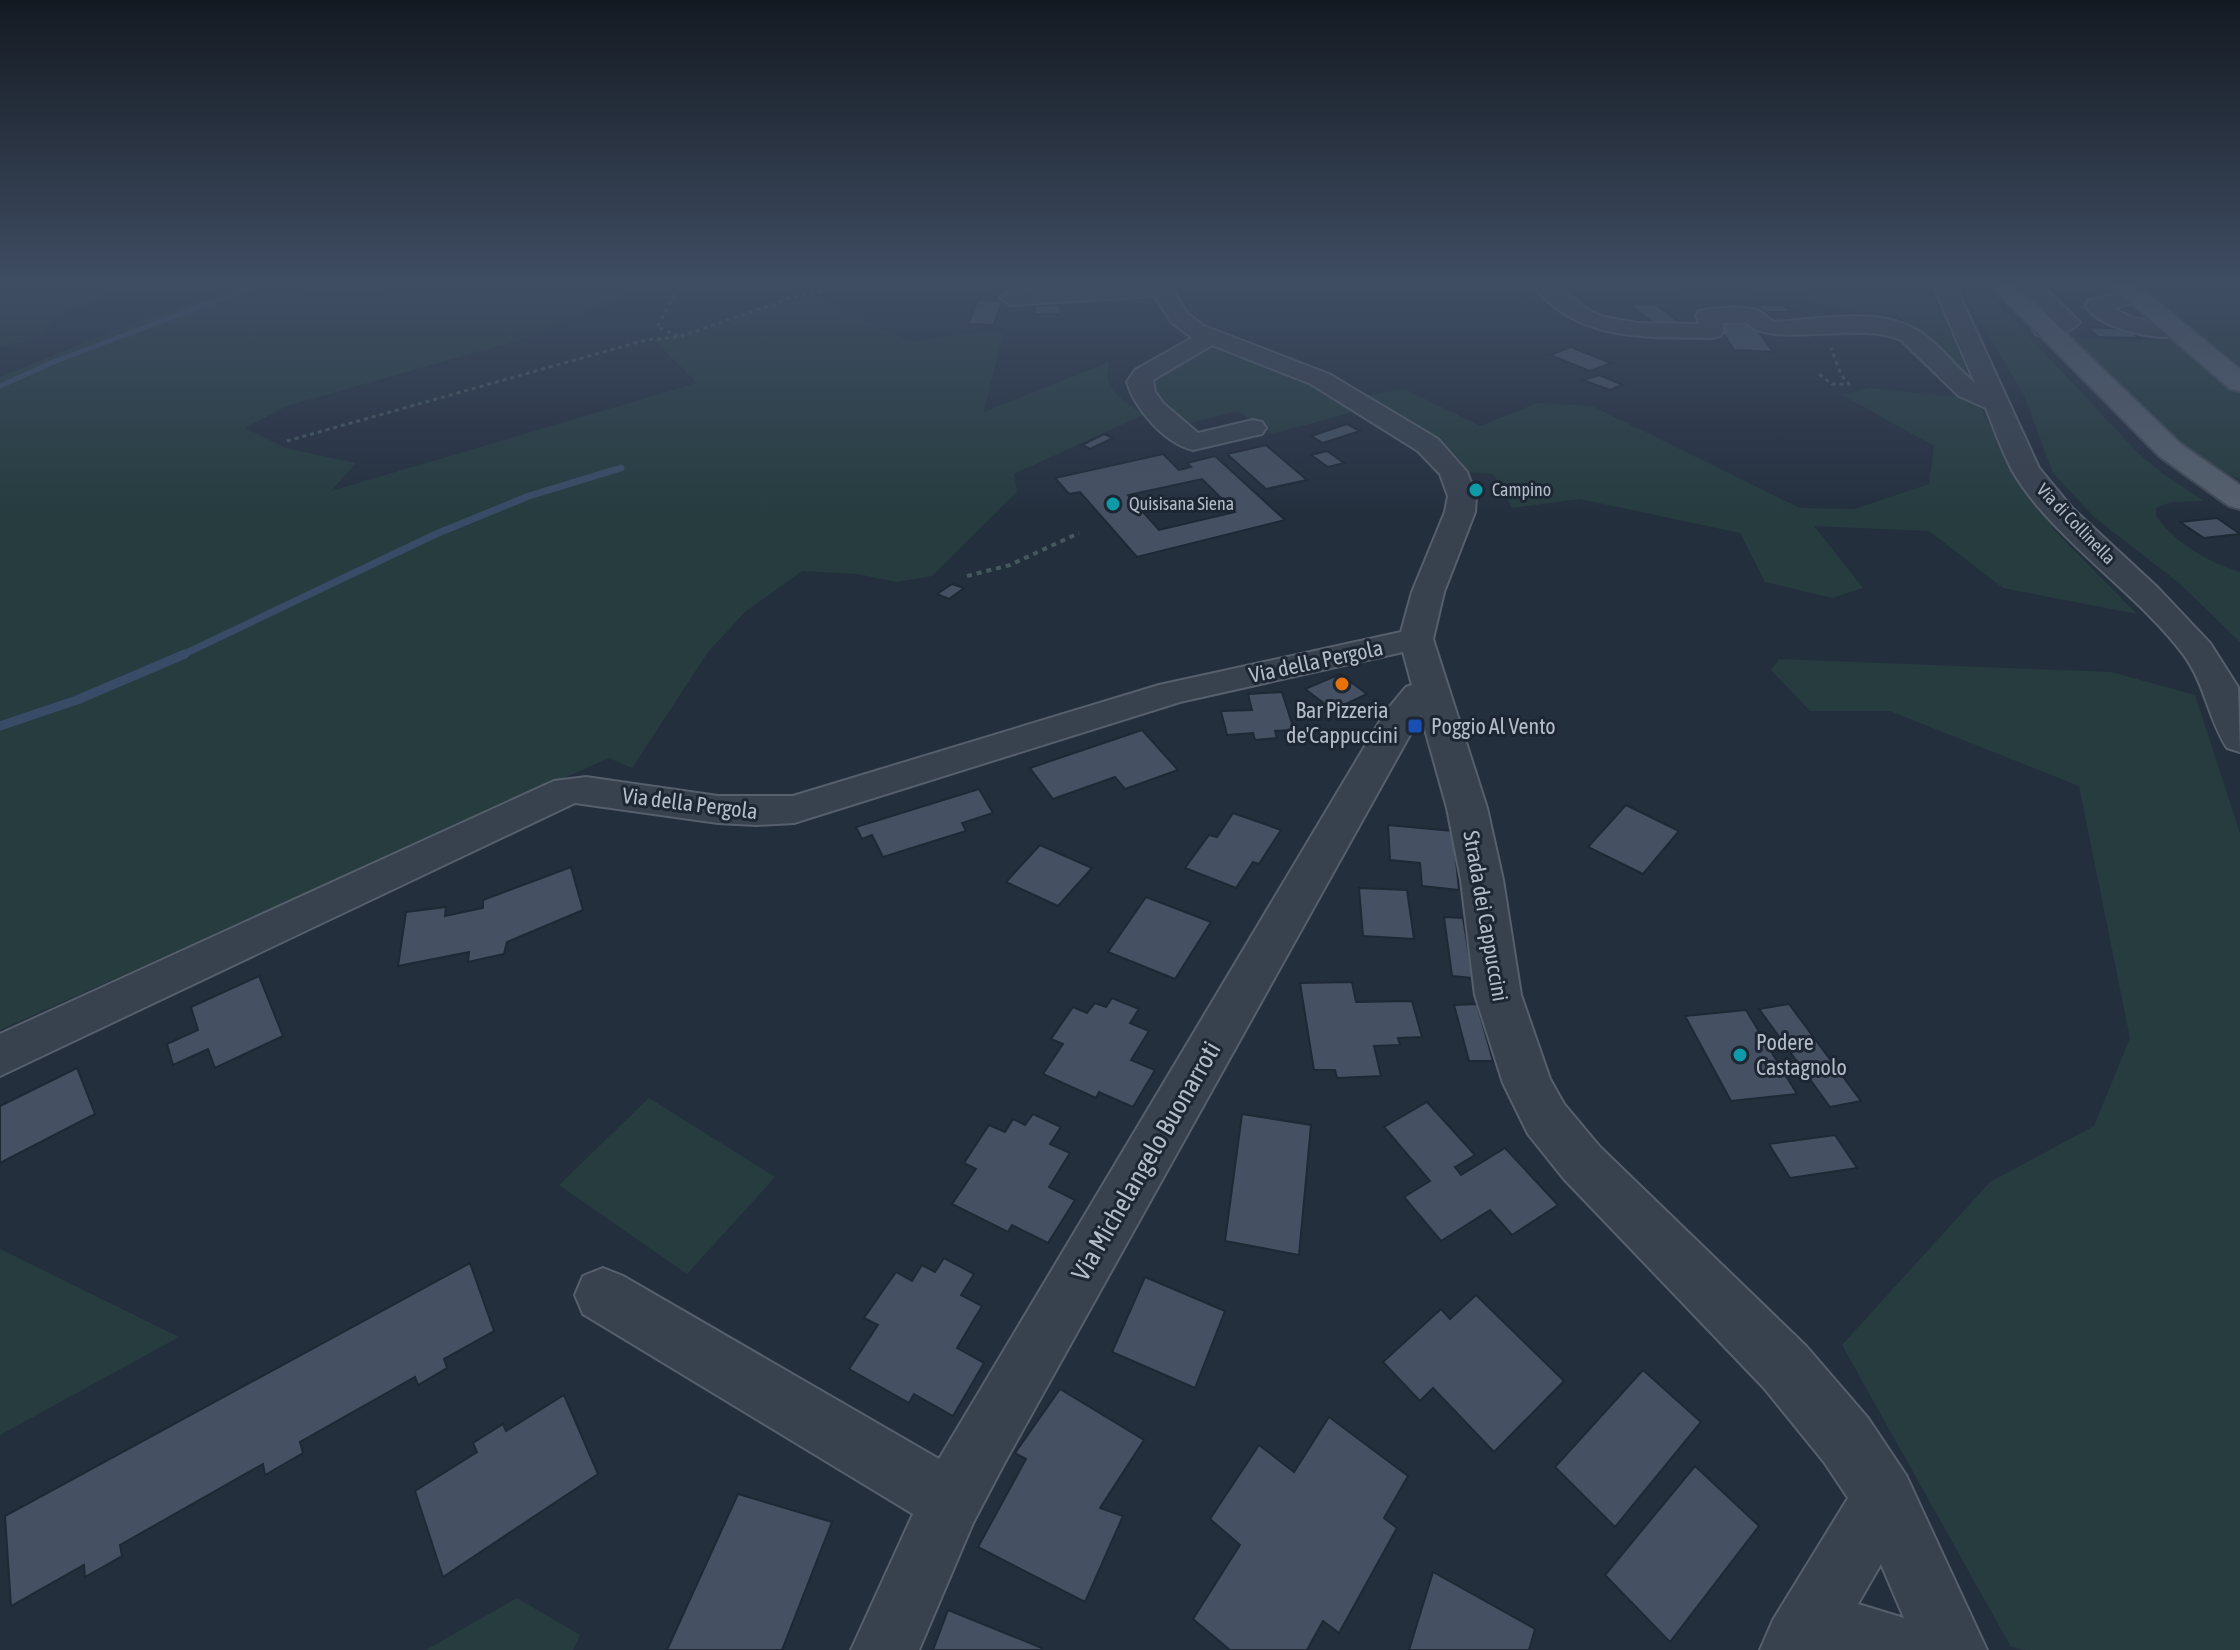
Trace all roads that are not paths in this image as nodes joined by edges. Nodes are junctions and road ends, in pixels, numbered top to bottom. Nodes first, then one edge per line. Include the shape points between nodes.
1 (1167, 362) edge
2 (1275, 362) edge
3 (1937, 362) edge
4 (1977, 362) edge
5 (2078, 362) edge
6 (2215, 362) edge
7 (2240, 383) edge
8 (1995, 403) junction
9 (1253, 428) dead end
10 (2170, 450) junction
11 (2240, 483) edge
12 (2240, 499) edge
13 (1416, 639) junction
14 (1431, 690) junction
15 (2240, 740) edge
16 (0, 1056) edge
17 (603, 1295) dead end
18 (1884, 1497) junction
19 (951, 1501) junction
20 (1796, 1647) edge
21 (885, 1650) edge
22 (1900, 1650) edge
23 (1953, 1650) edge

1 - 9 street via 1144,375 1139,382 1142,393 1193,442
2 - 13 street, Strada dei Cappuccini via 1320,379 1420,439 1450,466 1462,504 1424,603
3 - 8 street via 1969,393
4 - 8 street, Via di Collinella
5 - 10 main road
6 - 7 main road
8 - 15 street, Via di Collinella via 2036,483 2198,650 2220,687
10 - 11 main road
10 - 12 main road
13 - 14 street, Strada dei Cappuccini
13 - 16 street, Via della Pergola via 1172,693 794,809 756,812 568,790
14 - 18 street, Strada dei Cappuccini via 1479,858 1498,995 1534,1098 1562,1140 1605,1188 1811,1394
14 - 19 street, Via Michelangelo Buonarroti via 1404,711
17 - 19 street
18 - 20 street
18 - 23 street, Strada dei Cappuccini
19 - 21 street, Via Michelangelo Buonarroti
20 - 22 street via 1850,1636

